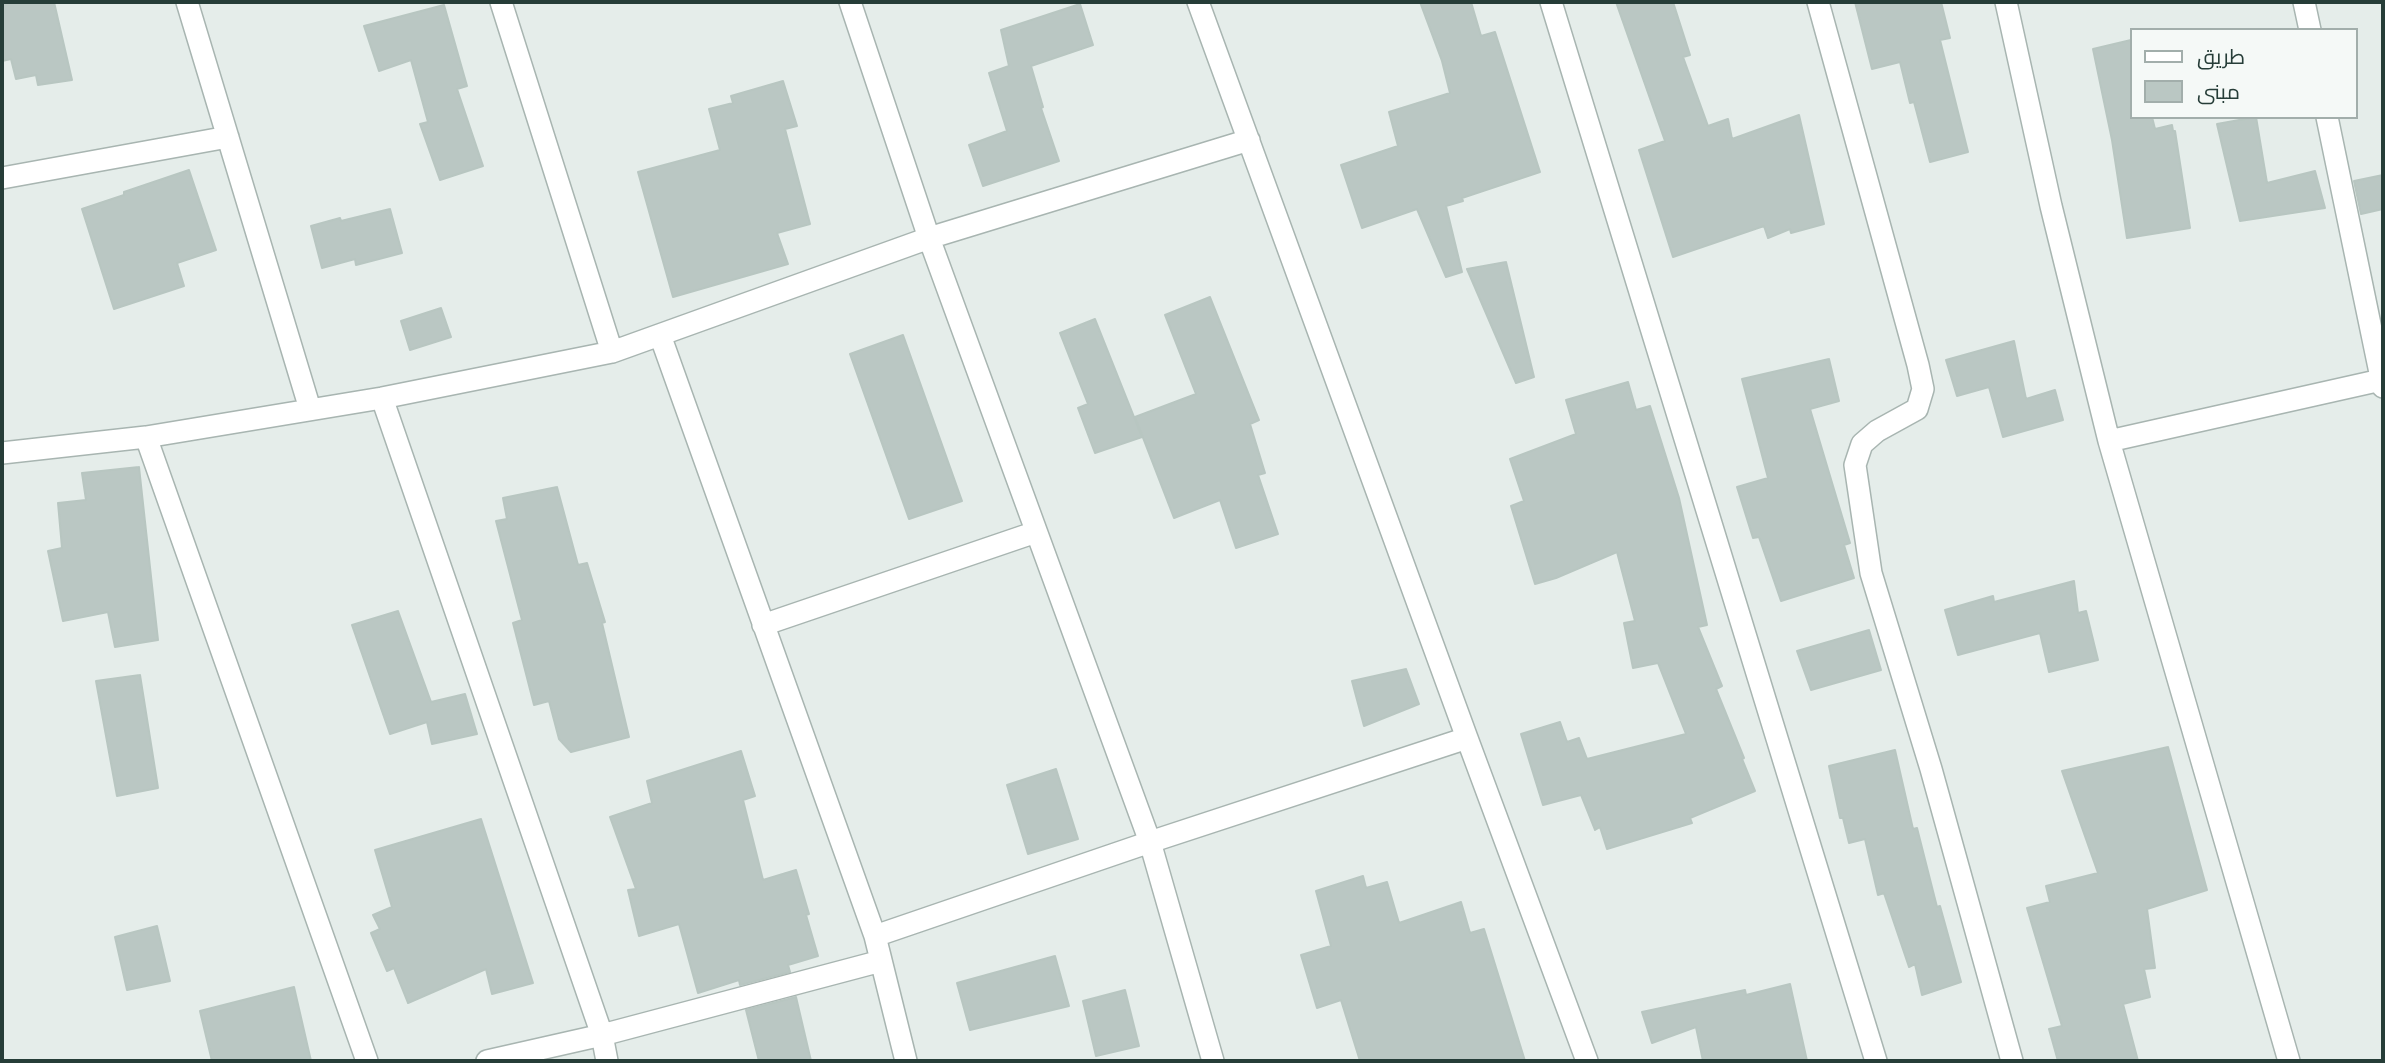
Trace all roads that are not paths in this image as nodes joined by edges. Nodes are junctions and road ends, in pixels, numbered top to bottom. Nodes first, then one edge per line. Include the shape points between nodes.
1 (187, 2) edge
2 (501, 2) edge
3 (850, 2) edge
4 (1198, 2) edge
5 (1551, 2) edge
6 (1818, 2) edge
7 (2006, 2) edge
8 (2304, 2) edge
9 (2310, 28) edge
10 (2328, 119) edge
11 (228, 137) junction
12 (1250, 141) junction
13 (2, 178) edge
14 (929, 238) junction
15 (660, 335) junction
16 (612, 352) junction
17 (2382, 384) edge
18 (383, 398) junction
19 (310, 408) junction
20 (146, 437) junction
21 (2109, 441) junction
22 (2, 453) edge
23 (1037, 532) junction
24 (763, 625) junction
25 (1467, 738) junction
26 (1150, 842) junction
27 (875, 936) junction
28 (881, 961) junction
29 (602, 1035) junction
30 (367, 1061) edge
31 (487, 1061) edge
32 (607, 1061) edge
33 (906, 1061) edge
34 (1213, 1061) edge
35 (1587, 1061) edge
36 (1876, 1061) edge
37 (2012, 1061) edge
38 (2290, 1061) edge

1 - 11 street
2 - 16 street
3 - 14 street
4 - 12 street
5 - 36 street
6 - 37 street via 1923,389 1917,409 1862,444 1855,465 1871,573
7 - 21 street via 2050,206
8 - 9 street
10 - 17 street
11 - 13 street
11 - 19 street
12 - 14 street
12 - 25 street
14 - 15 street
14 - 23 street
15 - 16 street
15 - 24 street
16 - 18 street
17 - 21 street
18 - 19 street
18 - 29 street
19 - 20 street
20 - 22 street
20 - 30 street
21 - 38 street
23 - 24 street
23 - 26 street
24 - 27 street
25 - 26 street
25 - 35 street
26 - 27 street
26 - 34 street
27 - 28 street
28 - 29 street
28 - 33 street
29 - 31 street
29 - 32 street

